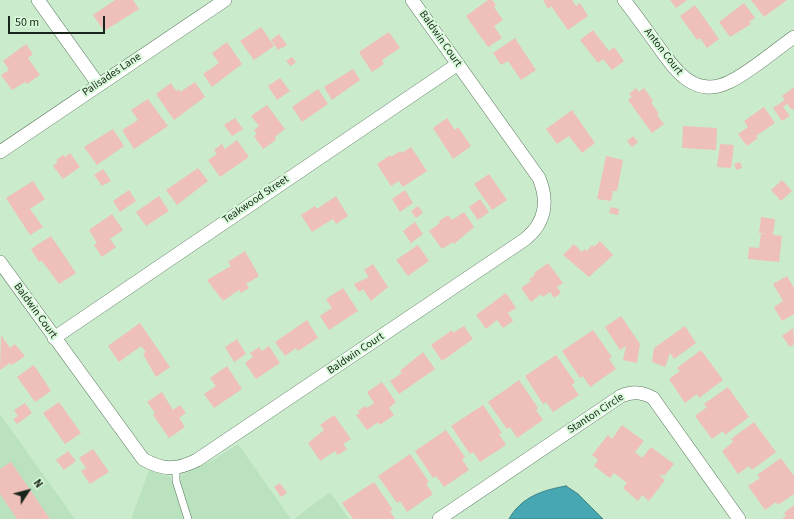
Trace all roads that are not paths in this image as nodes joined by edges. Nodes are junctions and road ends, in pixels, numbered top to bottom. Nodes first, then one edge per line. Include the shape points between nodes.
1 (38, 0) edge
2 (225, 0) edge
3 (412, 0) edge
4 (624, 0) edge
5 (794, 37) edge
6 (458, 64) junction
7 (98, 84) junction
8 (0, 152) edge
9 (0, 262) edge
10 (54, 338) junction
11 (176, 468) junction
12 (188, 519) edge
13 (439, 519) edge
14 (739, 519) edge

1 - 7 street
2 - 7 street, Palisades Lane
3 - 6 street, Baldwin Court
4 - 5 street, Anton Court via 676,70 700,86 714,87 731,82
6 - 10 street, Teakwood Street
6 - 11 street, Baldwin Court via 539,178 545,201 544,212 538,226 524,240 204,456
7 - 8 street, Palisades Lane
9 - 10 street, Baldwin Court
10 - 11 street, Baldwin Court via 144,459 160,467
11 - 12 lane via 176,481
13 - 14 street, Stanton Circle via 622,396 639,392 653,398

